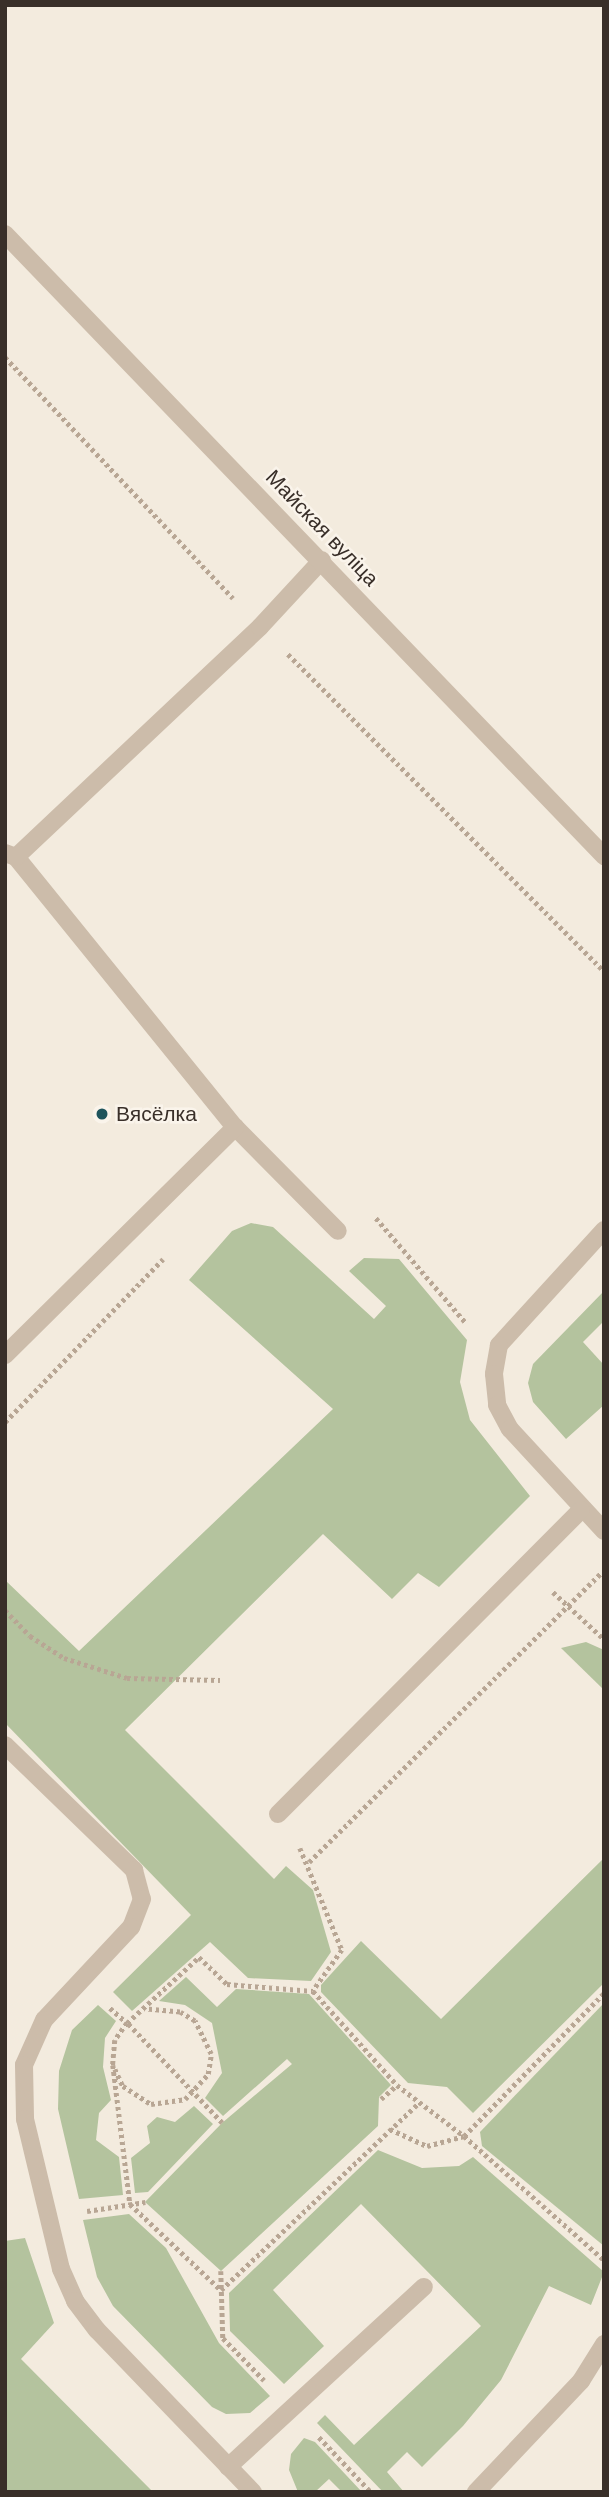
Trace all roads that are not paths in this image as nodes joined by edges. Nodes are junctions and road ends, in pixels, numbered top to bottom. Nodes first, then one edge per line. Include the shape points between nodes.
1 (5, 234) edge
2 (322, 560) junction
3 (10, 855) edge
4 (604, 856) edge
5 (235, 1128) junction
6 (604, 1230) edge
7 (338, 1231) dead end
8 (5, 1355) edge
9 (582, 1510) junction
10 (604, 1531) edge
11 (5, 1745) edge
12 (278, 1814) road end
13 (424, 2287) dead end
14 (604, 2344) edge
15 (228, 2467) junction
16 (253, 2492) edge
17 (476, 2492) edge

1 - 2 street, Майская вуліца
2 - 3 street via 260,627
2 - 4 street, Майская вуліца
3 - 5 street
5 - 7 street
5 - 8 street
6 - 9 street via 499,1345 494,1374 497,1405 510,1429
9 - 10 street
9 - 12 street
11 - 15 street via 134,1870 142,1899 131,1927 44,2020 24,2065 25,2119 61,2269 75,2301 97,2330
13 - 15 street
14 - 17 street via 581,2381
15 - 16 street

